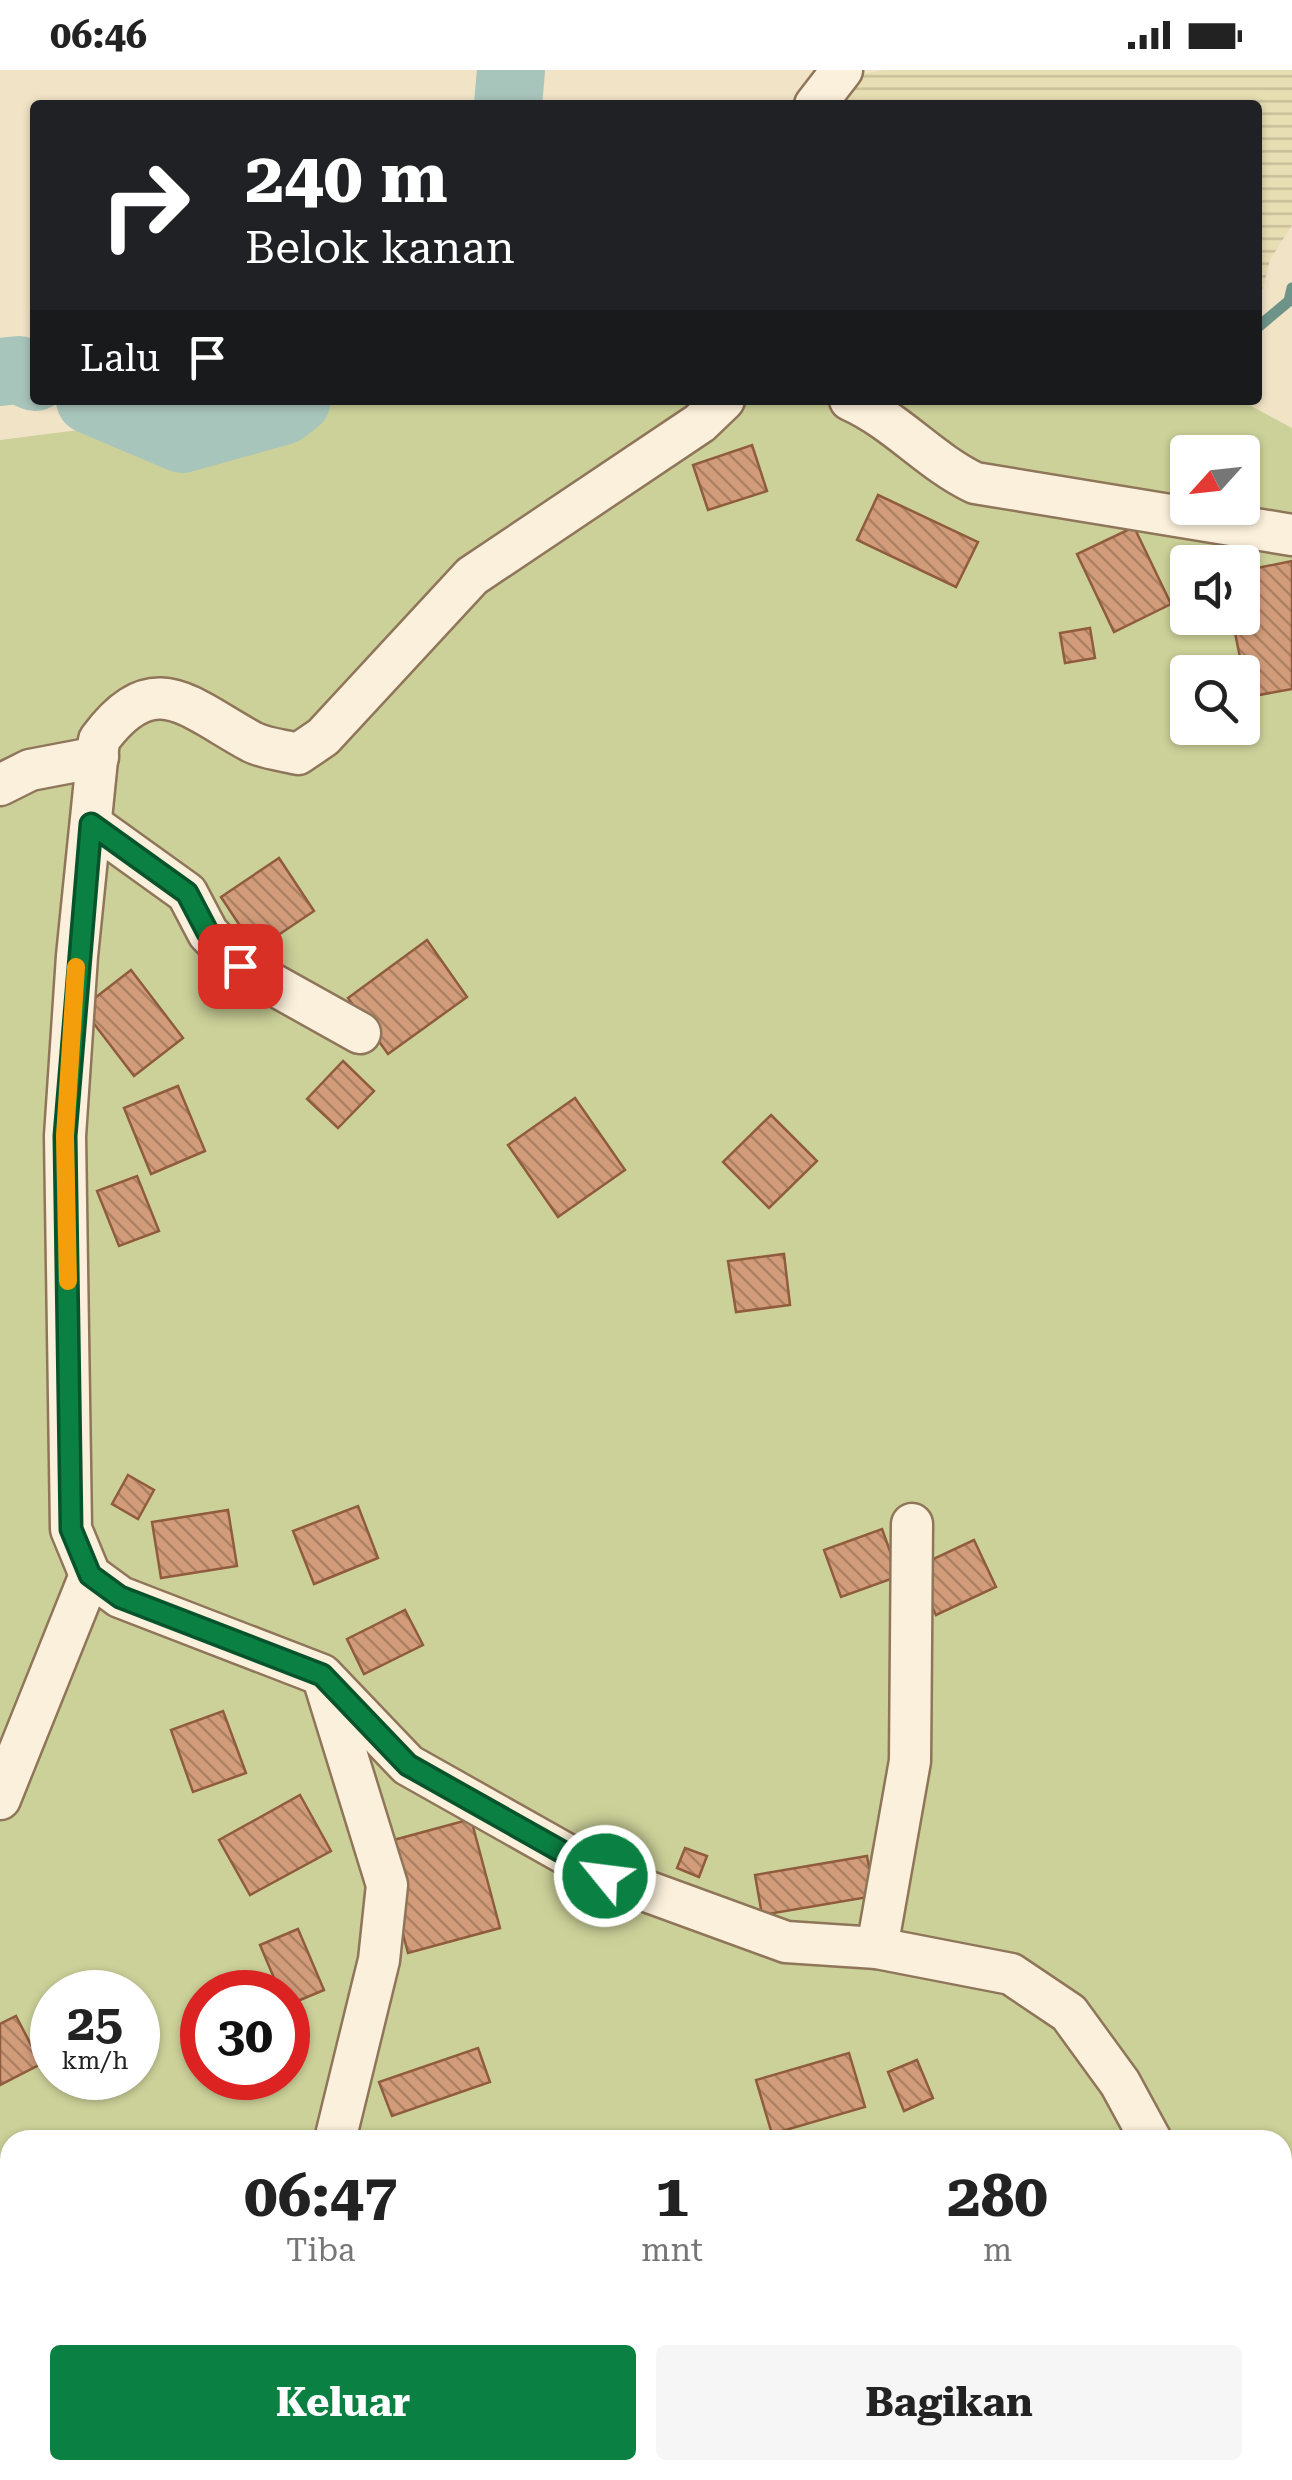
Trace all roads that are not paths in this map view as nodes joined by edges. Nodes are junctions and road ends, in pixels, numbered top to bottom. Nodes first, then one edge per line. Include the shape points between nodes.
1 (842, 70) edge
2 (818, 100) edge
3 (719, 405) edge
4 (859, 405) edge
5 (1292, 535) edge
6 (98, 757) junction
7 (0, 785) edge
8 (91, 824) junction
9 (360, 1033) dead end
10 (912, 1524) dead end
11 (90, 1575) junction
12 (322, 1675) junction
13 (0, 1799) edge
14 (877, 1948) junction
15 (337, 2130) edge
16 (1146, 2130) edge

1 - 2 street
3 - 6 street via 472,576 323,737 298,754 257,744 181,698 142,700 120,712 100,740
4 - 5 street via 975,484
6 - 7 street via 30,770
6 - 8 street
8 - 9 street via 187,893 208,933 240,966
8 - 11 street via 65,1136 71,1529
10 - 14 street via 910,1761
11 - 12 street via 120,1597
11 - 13 street
12 - 14 street via 408,1765 605,1876 786,1942
12 - 15 street via 388,1884 379,1960
14 - 16 street via 1012,1974 1069,2013

